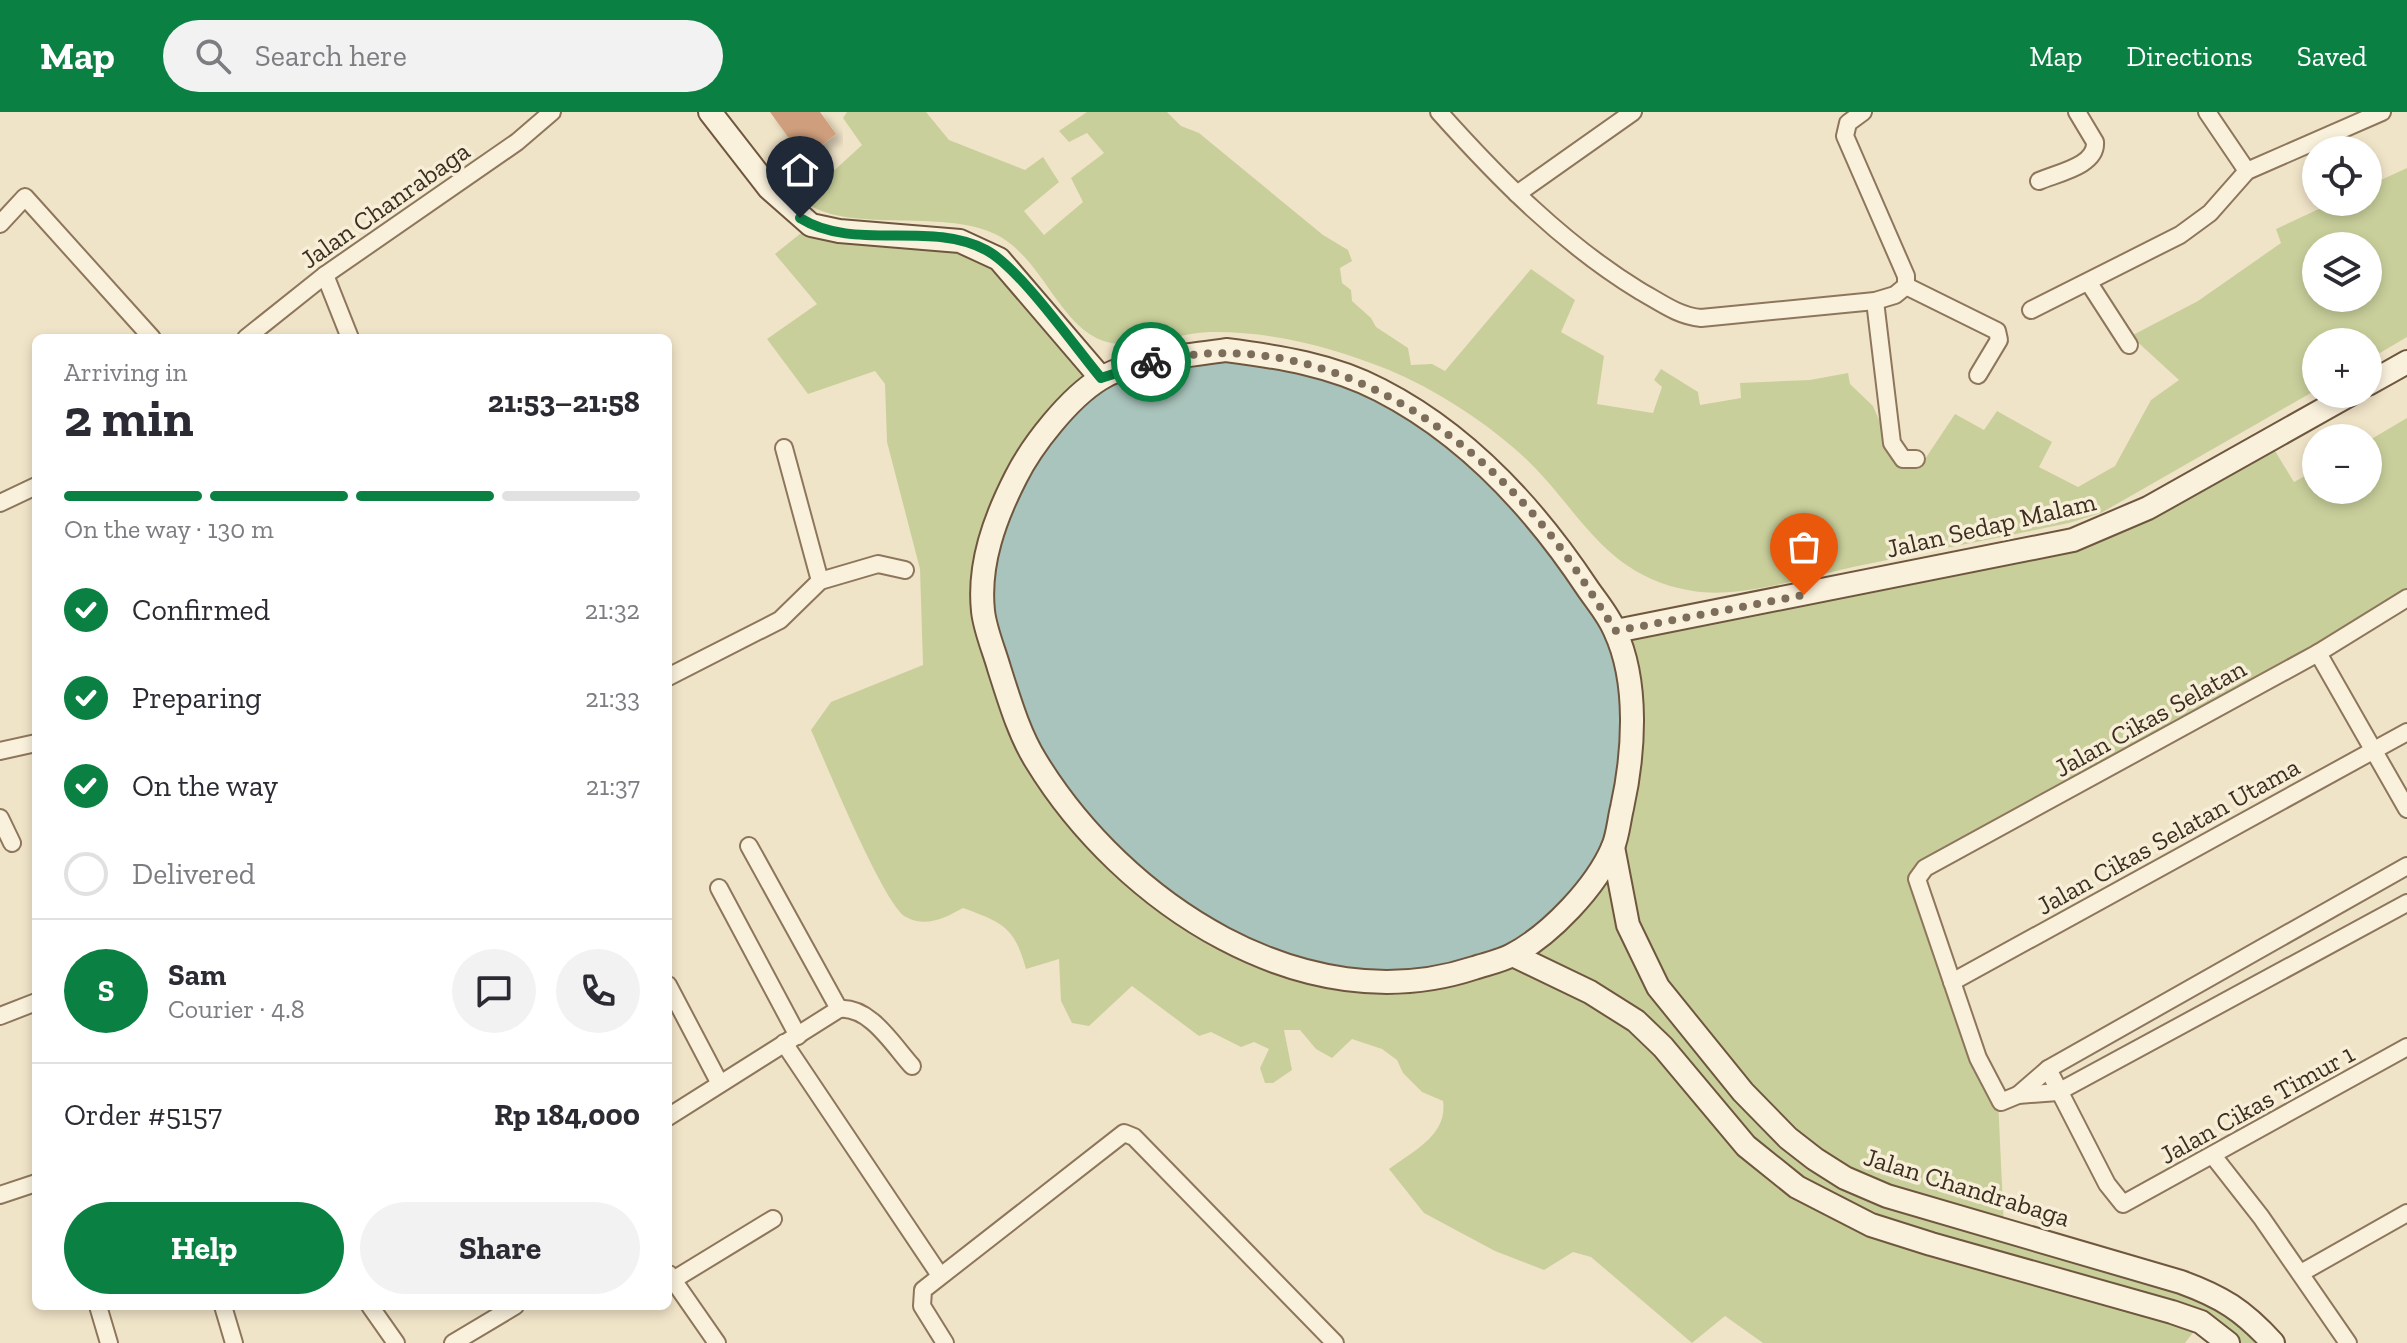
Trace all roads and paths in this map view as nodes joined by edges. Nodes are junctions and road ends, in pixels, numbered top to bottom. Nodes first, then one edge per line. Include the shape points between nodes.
1 (552, 112) edge
2 (710, 112) edge
3 (1439, 112) edge
4 (1633, 112) edge
5 (1863, 112) edge
6 (2077, 112) edge
7 (2207, 112) edge
8 (2382, 112) edge
9 (2343, 119) edge
10 (2247, 171) junction
11 (2039, 181) dead end
12 (1517, 194) junction
13 (1, 219) edge
14 (325, 275) junction
15 (2089, 283) junction
16 (1906, 286) junction
17 (1875, 301) junction
18 (2031, 310) dead end
19 (148, 334) edge
20 (251, 334) edge
21 (348, 334) edge
22 (2129, 345) dead end
23 (2407, 362) edge
24 (1978, 375) dead end
25 (2382, 376) edge
26 (1101, 378) junction
27 (2327, 408) edge
28 (784, 448) dead end
29 (1916, 459) dead end
30 (32, 488) edge
31 (0, 503) edge
32 (905, 570) dead end
33 (820, 581) junction
34 (2407, 598) edge
35 (1616, 631) junction
36 (2318, 653) junction
37 (672, 675) edge
38 (2407, 732) edge
39 (32, 744) edge
40 (0, 751) edge
41 (2372, 751) junction
42 (2407, 809) edge
43 (0, 818) edge
44 (12, 843) dead end
45 (749, 846) dead end
46 (1613, 847) junction
47 (2407, 866) edge
48 (719, 888) dead end
49 (2407, 903) edge
50 (1513, 955) junction
51 (1952, 982) junction
52 (672, 993) edge
53 (32, 1004) edge
54 (839, 1009) junction
55 (0, 1016) edge
56 (791, 1040) junction
57 (2407, 1047) edge
58 (912, 1066) dead end
59 (2048, 1069) junction
60 (719, 1082) junction
61 (2058, 1092) junction
62 (2018, 1095) junction
63 (672, 1114) edge
64 (2214, 1157) junction
65 (32, 1184) edge
66 (0, 1195) edge
67 (2407, 1213) edge
68 (773, 1219) dead end
69 (2301, 1273) junction
70 (939, 1274) junction
71 (672, 1276) edge
72 (672, 1278) edge
73 (99, 1310) edge
74 (224, 1310) edge
75 (373, 1310) edge
76 (508, 1310) edge
77 (109, 1343) edge
78 (234, 1343) edge
79 (396, 1343) edge
80 (453, 1343) edge
81 (717, 1343) edge
82 (945, 1343) edge
83 (1335, 1343) edge
84 (2228, 1343) edge
85 (2273, 1343) edge
86 (2348, 1343) edge

1 - 14 street, Jalan Chanrabaga
2 - 26 street via 785,204 811,225 948,239 986,250 1015,276
3 - 12 street
4 - 12 street
5 - 16 street via 1848,123 1845,136
6 - 11 street via 2095,142 2093,154
7 - 10 street
8 - 9 street
9 - 10 street
10 - 15 street via 2197,224
12 - 17 street via 1604,268 1685,316
13 - 19 street via 25,197
14 - 20 street, Jalan Chanrabaga
14 - 21 street
15 - 18 street
15 - 22 street
16 - 17 street
16 - 24 street via 1997,331 1999,340
17 - 29 street via 1892,443 1900,457
23 - 25 street
26 - 35 street via 1155,361 1226,350 1317,365 1381,390 1451,436 1507,486 1561,549
26 - 50 street via 1026,456 999,510 985,560 983,612 1007,693 1033,757 1064,803 1117,864 1158,899 1244,949 1303,969 1370,981 1446,977
27 - 35 street, Jalan Sedap Malam via 2148,508 2073,540
28 - 33 street
30 - 31 street
32 - 33 street via 878,564
33 - 37 street via 780,620
34 - 36 street, Jalan Cikas Selatan
35 - 46 street via 1628,682 1632,763
36 - 41 street
36 - 51 street, Jalan Cikas Selatan via 1925,868 1917,879
38 - 41 street, Jalan Cikas Selatan Utama
39 - 40 street
41 - 42 street
41 - 51 street, Jalan Cikas Selatan Utama
43 - 44 street
45 - 54 street
46 - 50 street via 1575,905
46 - 85 street, Jalan Chandrabaga via 1628,925 1653,978 1743,1092 1817,1161 1887,1196 2218,1296 2247,1314
47 - 59 street
48 - 56 street
49 - 61 street
50 - 84 street via 1636,1021 1746,1146 1797,1187 1871,1225 2201,1322
51 - 62 street via 1997,1097 2001,1102
52 - 60 street
53 - 55 street
54 - 56 street
54 - 58 street via 858,1010
56 - 60 street
56 - 70 street
57 - 64 street, Jalan Cikas Timur 1
59 - 61 street
59 - 62 street
60 - 63 street
61 - 62 street
61 - 64 street, Jalan Cikas Timur 1 via 2116,1200 2129,1203
64 - 69 street
65 - 66 street
67 - 69 street
68 - 71 street
69 - 86 street
70 - 82 street via 921,1299
70 - 83 street via 1127,1133
72 - 81 street
73 - 77 street
74 - 78 street
75 - 79 street
76 - 80 street

